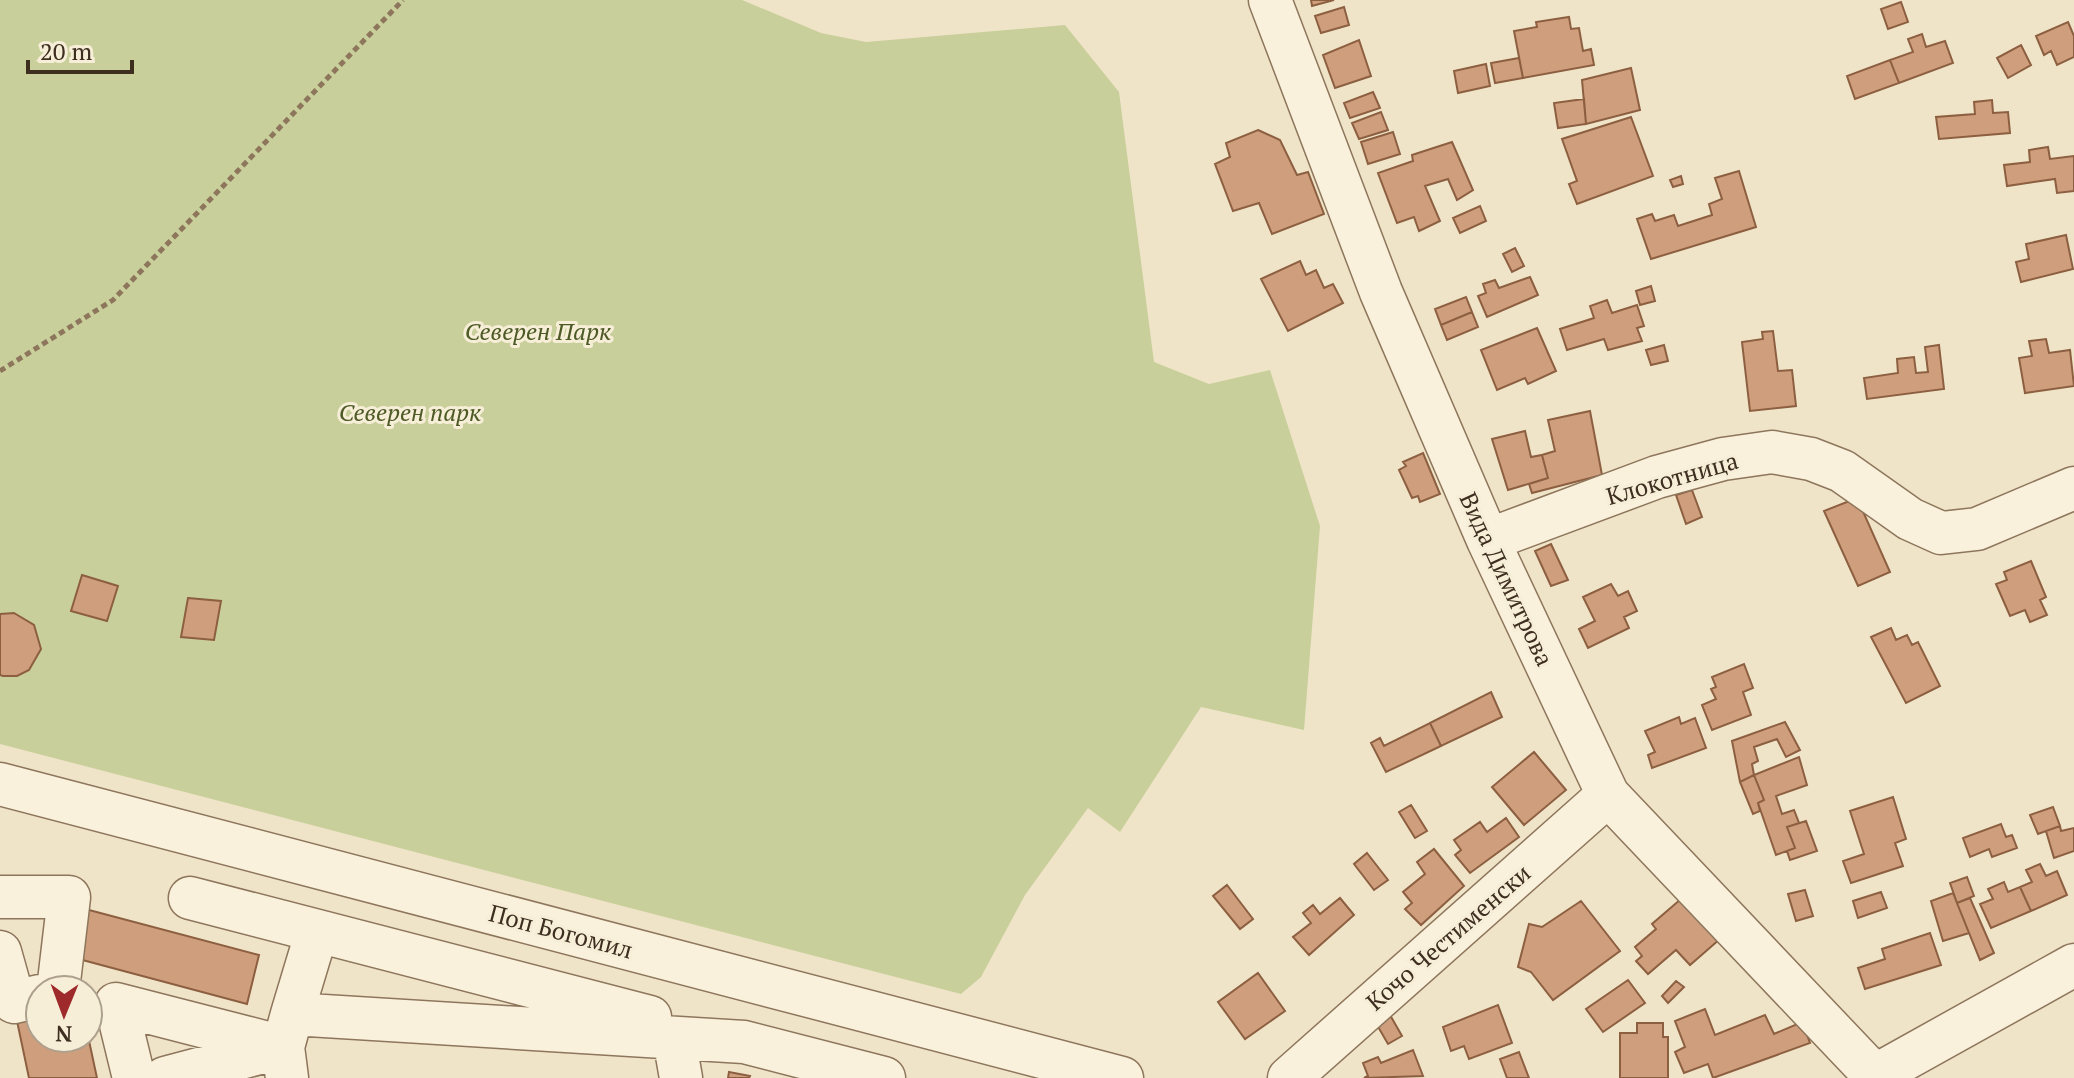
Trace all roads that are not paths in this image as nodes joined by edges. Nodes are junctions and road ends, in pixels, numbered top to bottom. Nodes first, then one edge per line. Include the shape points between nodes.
1 (1270, 0) edge
2 (2074, 488) edge
3 (1488, 540) junction
4 (0, 784) edge
5 (1608, 795) junction
6 (0, 897) edge
7 (190, 898) dead end
8 (317, 931) junction
9 (0, 952) edge
10 (2074, 965) edge
11 (60, 974) edge
12 (24, 1000) edge
13 (104, 1001) edge
14 (104, 1006) edge
15 (674, 1038) junction
16 (744, 1042) junction
17 (287, 1046) edge
18 (1873, 1077) edge
19 (134, 1078) edge
20 (165, 1078) edge
21 (681, 1078) edge
22 (884, 1078) edge
23 (1122, 1078) edge
24 (1289, 1078) edge

1 - 3 street, Вида Димитрова via 1381,292
2 - 3 street, Клокотница via 1977,529 1941,533 1910,519 1842,471 1772,452 1657,477
3 - 5 street, Вида Димитрова
4 - 23 street, Поп Богомил
5 - 18 street, Вида Димитрова
5 - 24 street, Кочо Честименски
6 - 11 street via 69,897
7 - 8 street
8 - 16 street
8 - 17 street
9 - 12 street via 14,1002
10 - 18 street
13 - 17 street
14 - 19 street
15 - 16 street
15 - 17 street
15 - 21 street
16 - 22 street
17 - 20 street

